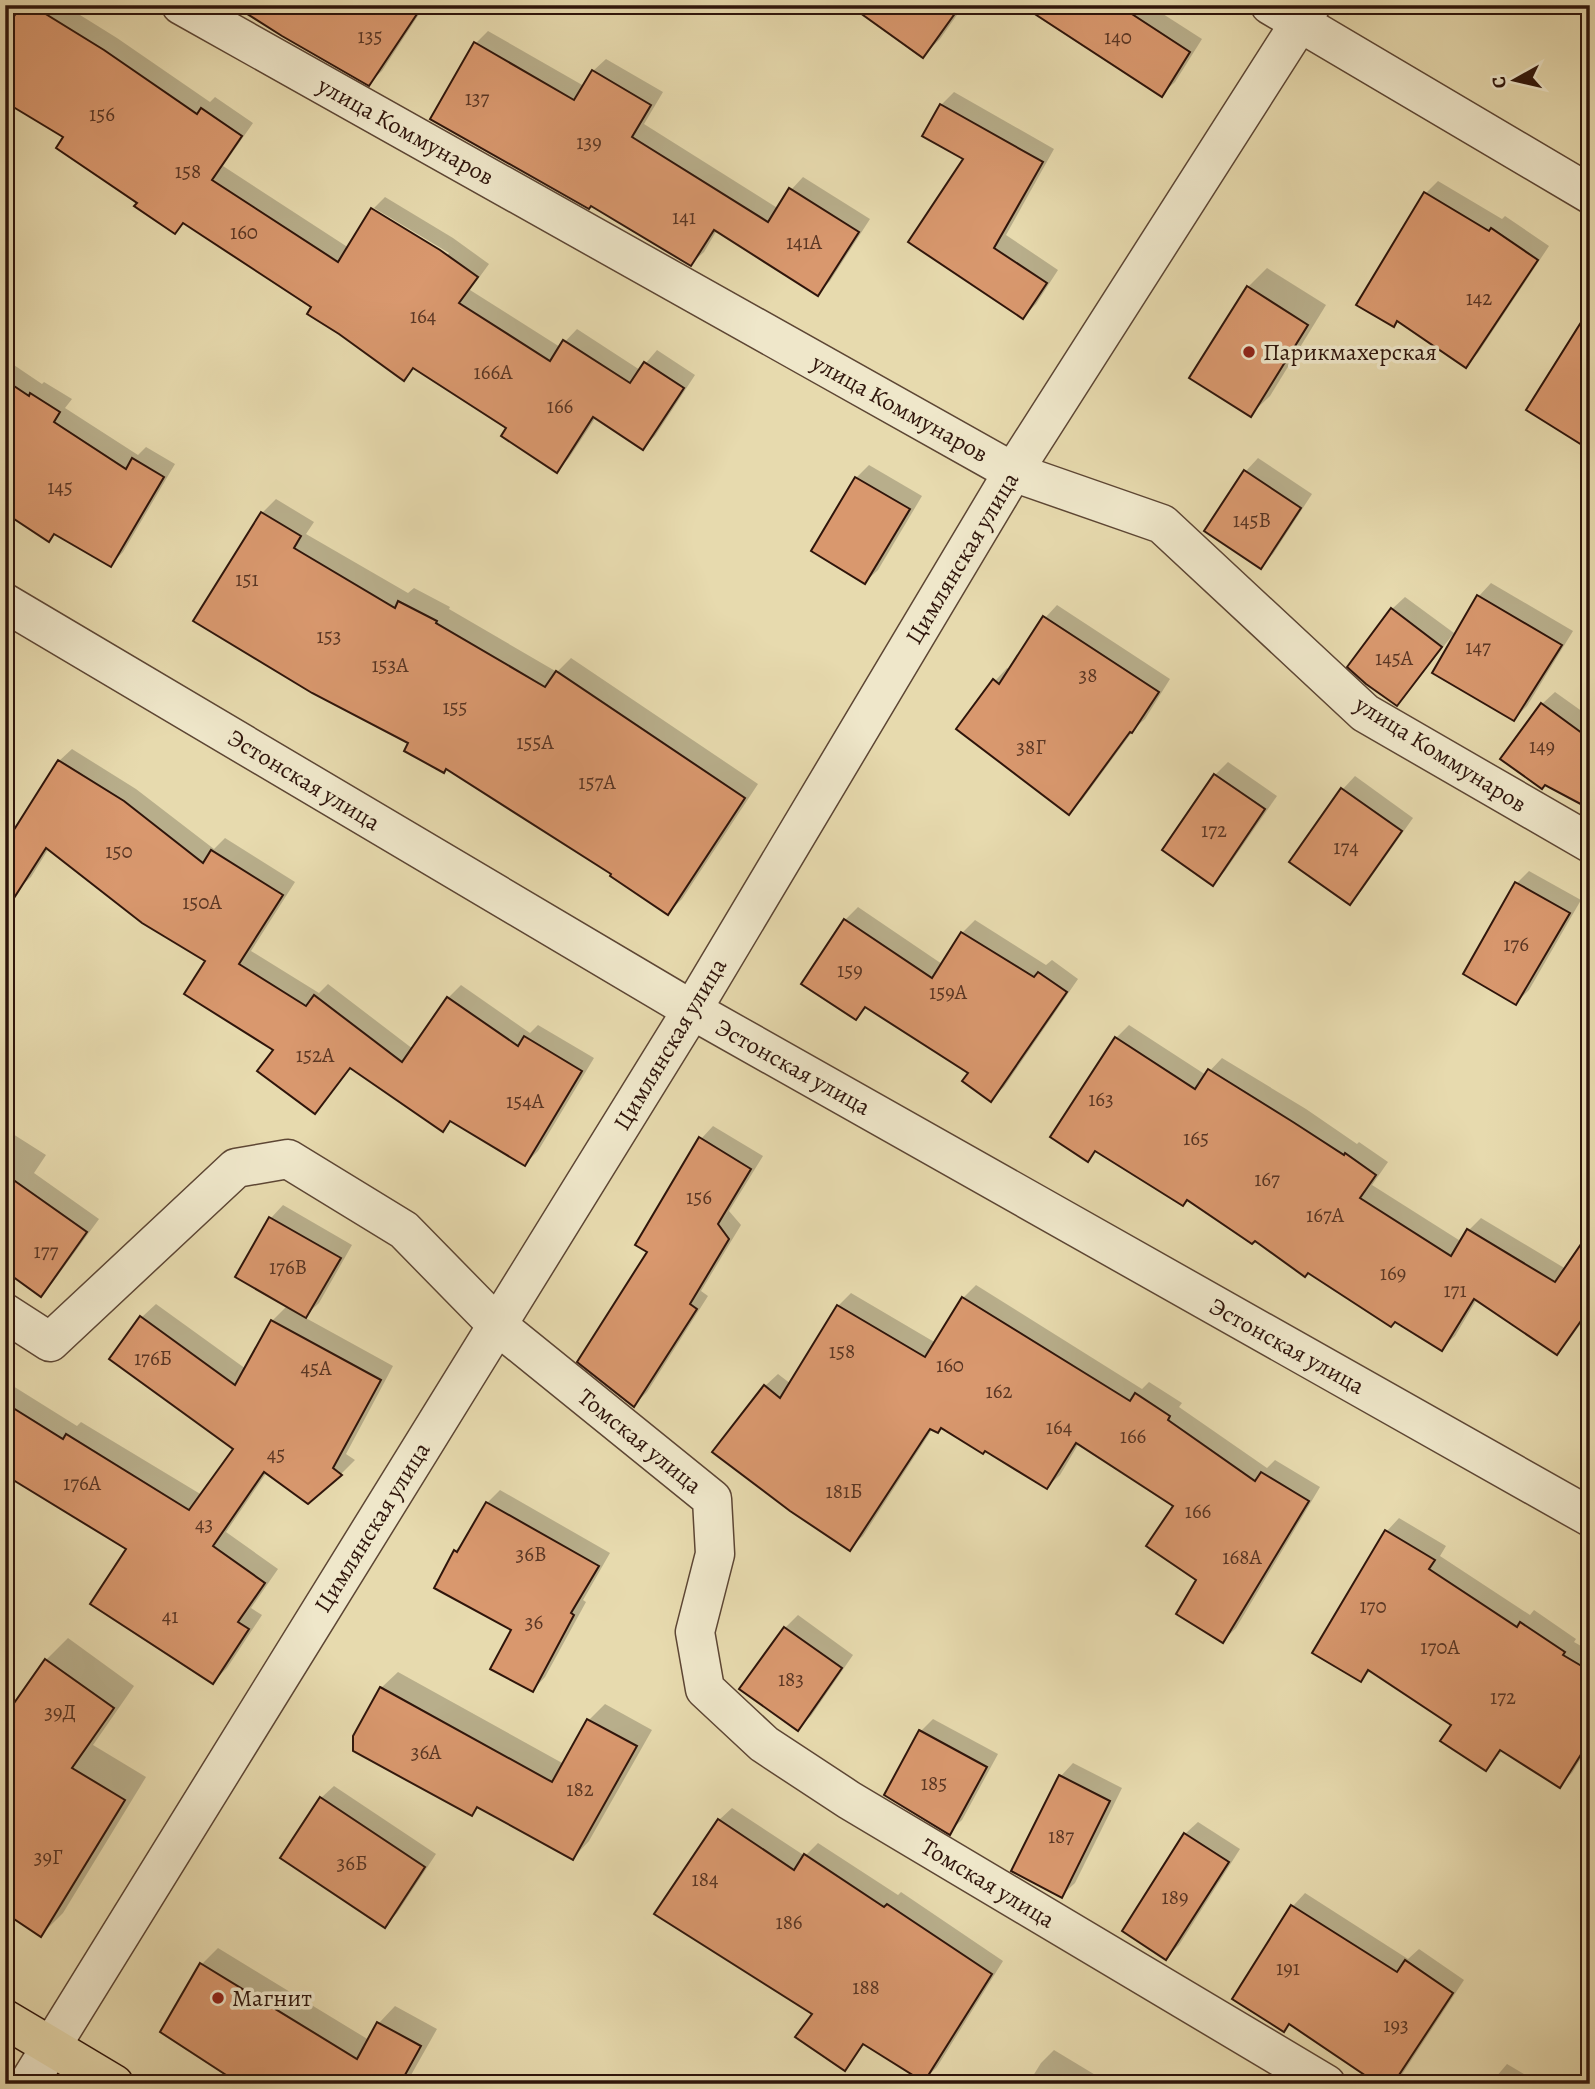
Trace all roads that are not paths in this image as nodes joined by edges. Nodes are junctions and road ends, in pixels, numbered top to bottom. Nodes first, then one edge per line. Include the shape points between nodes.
1 (181, 5) edge
2 (1294, 11) edge
3 (1590, 194) edge
4 (1013, 472) junction
5 (5, 603) edge
6 (1590, 843) edge
7 (692, 1010) junction
8 (5, 1313) edge
9 (497, 1325) junction
10 (1590, 1517) edge
11 (5, 2019) edge
12 (52, 2047) junction
13 (28, 2084) edge
14 (114, 2084) edge
15 (1326, 2084) edge

1 - 4 street, улица Коммунаров
2 - 3 street
2 - 4 street, Цимлянская улица
4 - 6 street, улица Коммунаров via 1162,524 1365,713
4 - 7 street, Цимлянская улица
5 - 7 street, Эстонская улица
7 - 9 street, Цимлянская улица
7 - 10 street, Эстонская улица
8 - 9 street, Томская улица via 50,1342 236,1168 288,1159 404,1230
9 - 12 street, Цимлянская улица
9 - 15 street, Томская улица via 712,1499 715,1554 695,1632 705,1689 764,1744 849,1800
11 - 12 main road
12 - 13 street, Цимлянская улица
12 - 14 main road

